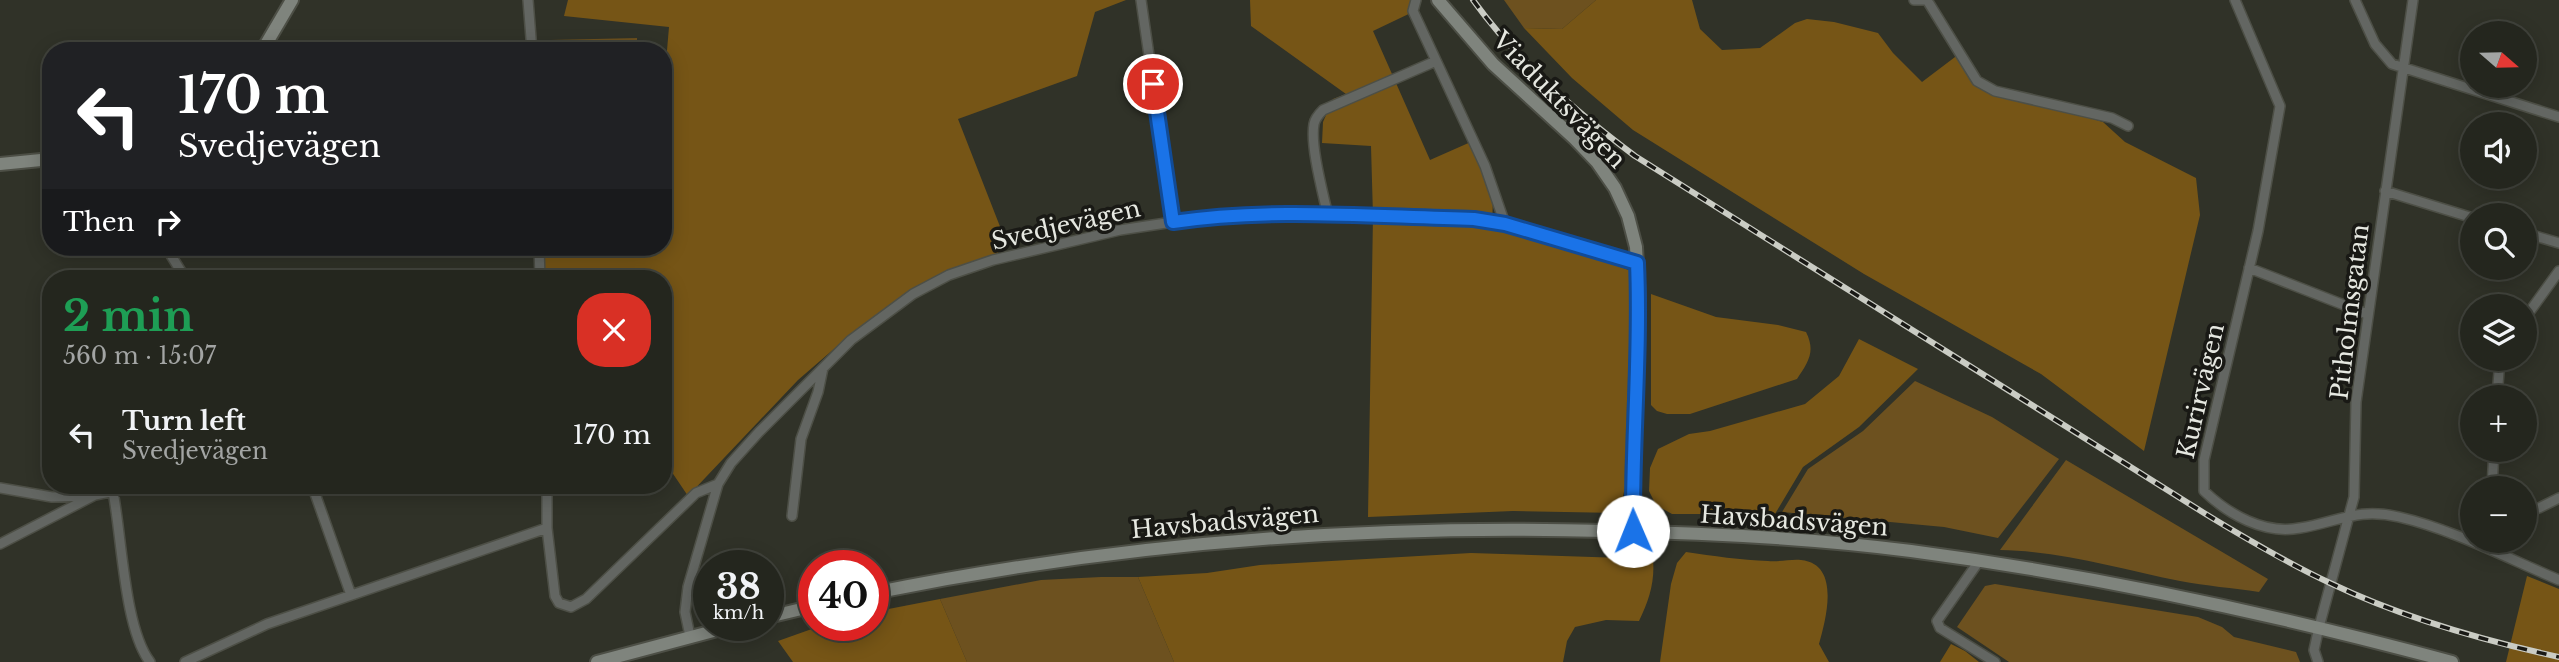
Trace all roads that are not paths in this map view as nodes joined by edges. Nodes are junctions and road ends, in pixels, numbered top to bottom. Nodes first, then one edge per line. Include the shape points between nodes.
1 (292, 0) edge
2 (528, 0) edge
3 (1141, 0) edge
4 (1416, 0) edge
5 (1438, 0) edge
6 (1914, 0) edge
7 (1928, 0) edge
8 (2235, 0) edge
9 (2355, 0) edge
10 (2413, 0) edge
11 (267, 42) edge
12 (531, 42) edge
13 (1436, 61) junction
14 (2403, 67) junction
15 (2559, 117) edge
16 (2128, 126) dead end
17 (42, 160) edge
18 (0, 164) edge
19 (2385, 191) junction
20 (2460, 214) edge
21 (1328, 216) junction
22 (1173, 222) junction
23 (1505, 224) junction
24 (2537, 237) edge
25 (2559, 243) edge
26 (1637, 263) junction
27 (2249, 268) junction
28 (2559, 271) edge
29 (2537, 301) edge
30 (2367, 314) junction
31 (823, 366) junction
32 (718, 484) junction
33 (0, 488) edge
34 (100, 494) edge
35 (113, 494) edge
36 (315, 494) edge
37 (547, 494) edge
38 (94, 495) junction
39 (2559, 498) edge
40 (2537, 508) edge
41 (2350, 515) junction
42 (792, 516) dead end
43 (547, 528) junction
44 (1633, 531) junction
45 (2460, 537) edge
46 (0, 544) edge
47 (2499, 553) edge
48 (1979, 561) junction
49 (2559, 580) edge
50 (889, 590) edge
51 (351, 596) junction
52 (2319, 627) junction
53 (693, 635) edge
54 (690, 636) junction
55 (150, 662) edge
56 (185, 662) edge
57 (597, 662) edge
58 (1995, 662) edge
59 (2318, 662) edge
60 (2452, 662) edge

1 - 11 main road
2 - 12 street
3 - 22 street
4 - 13 street via 1413,11
5 - 26 main road, Viaduktsvägen via 1493,64 1597,162 1628,216
6 - 7 street
7 - 16 street via 1982,85
8 - 27 street, Kurirvägen via 2280,106
9 - 14 street via 2375,44 2392,64
10 - 14 street, Pitholmsgatan
13 - 21 street via 1317,115 1315,143
13 - 23 street via 1485,166
14 - 15 street
14 - 19 street, Pitholmsgatan
17 - 18 main road
19 - 20 street
19 - 30 street, Pitholmsgatan
21 - 22 street, Svedjevägen via 1256,215
21 - 23 street, Svedjevägen via 1474,219
22 - 31 street, Svedjevägen via 1107,233 949,275 880,317
23 - 26 street, Svedjevägen
24 - 25 street
26 - 44 main road, Viaduktsvägen
27 - 30 street
27 - 41 street, Kurirvägen via 2204,460 2204,491 2220,506 2263,527 2300,528
28 - 29 street
30 - 41 street, Pitholmsgatan via 2356,402
31 - 32 street, Svedjevägen via 731,463
31 - 42 street via 801,439
32 - 43 street, Svedjevägen via 696,493 586,599 571,607 559,603 555,596
32 - 54 street, Svedjevägen via 688,587 685,612
33 - 38 street via 52,497
34 - 38 street
35 - 55 street via 135,630
36 - 51 street
37 - 43 street
38 - 46 street
39 - 40 street
41 - 45 street via 2399,517
41 - 52 street, Pitholmsgatan
43 - 51 street
44 - 48 main road, Havsbadsvägen via 1819,542
44 - 50 main road, Havsbadsvägen via 1354,532 1174,545
47 - 49 street
48 - 52 main road, Havsbadsvägen via 2148,589
48 - 58 street via 1937,621 1940,628
51 - 56 street via 267,624
52 - 59 street, Pitholmsgatan via 2314,650
52 - 60 main road, Havsbadsvägen
53 - 54 main road
54 - 57 main road

